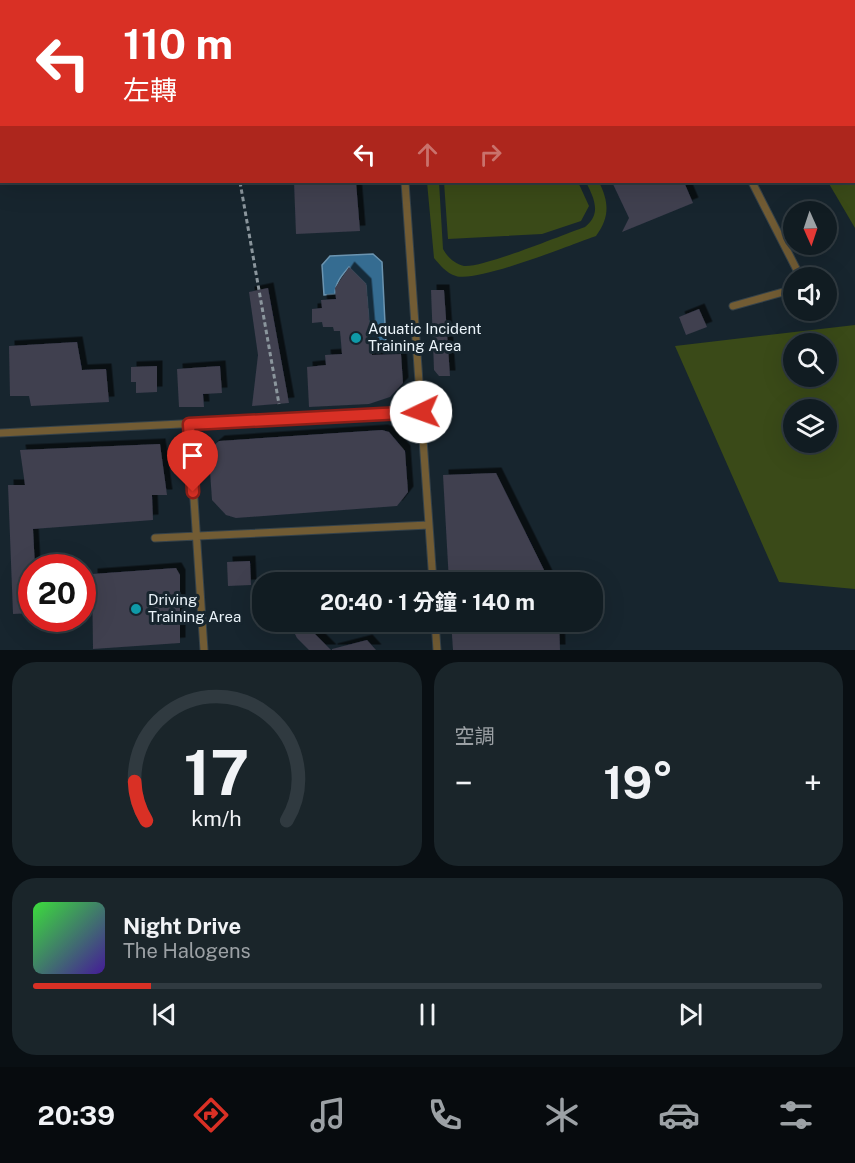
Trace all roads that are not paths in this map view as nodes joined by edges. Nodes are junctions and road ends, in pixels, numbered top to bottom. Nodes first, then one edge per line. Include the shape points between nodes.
1 (405, 183) edge
2 (753, 183) edge
3 (795, 267) edge
4 (783, 292) edge
5 (733, 306) dead end
6 (421, 412) junction
7 (189, 424) junction
8 (0, 433) edge
9 (429, 525) junction
10 (196, 537) junction
11 (155, 538) dead end
12 (431, 572) edge
13 (436, 632) edge
14 (204, 650) edge
15 (437, 650) edge

1 - 6 lane
2 - 3 lane
4 - 5 lane
6 - 7 lane
6 - 9 lane
7 - 8 lane
7 - 10 lane
9 - 10 lane
9 - 12 lane
10 - 11 lane
10 - 14 lane
13 - 15 lane

